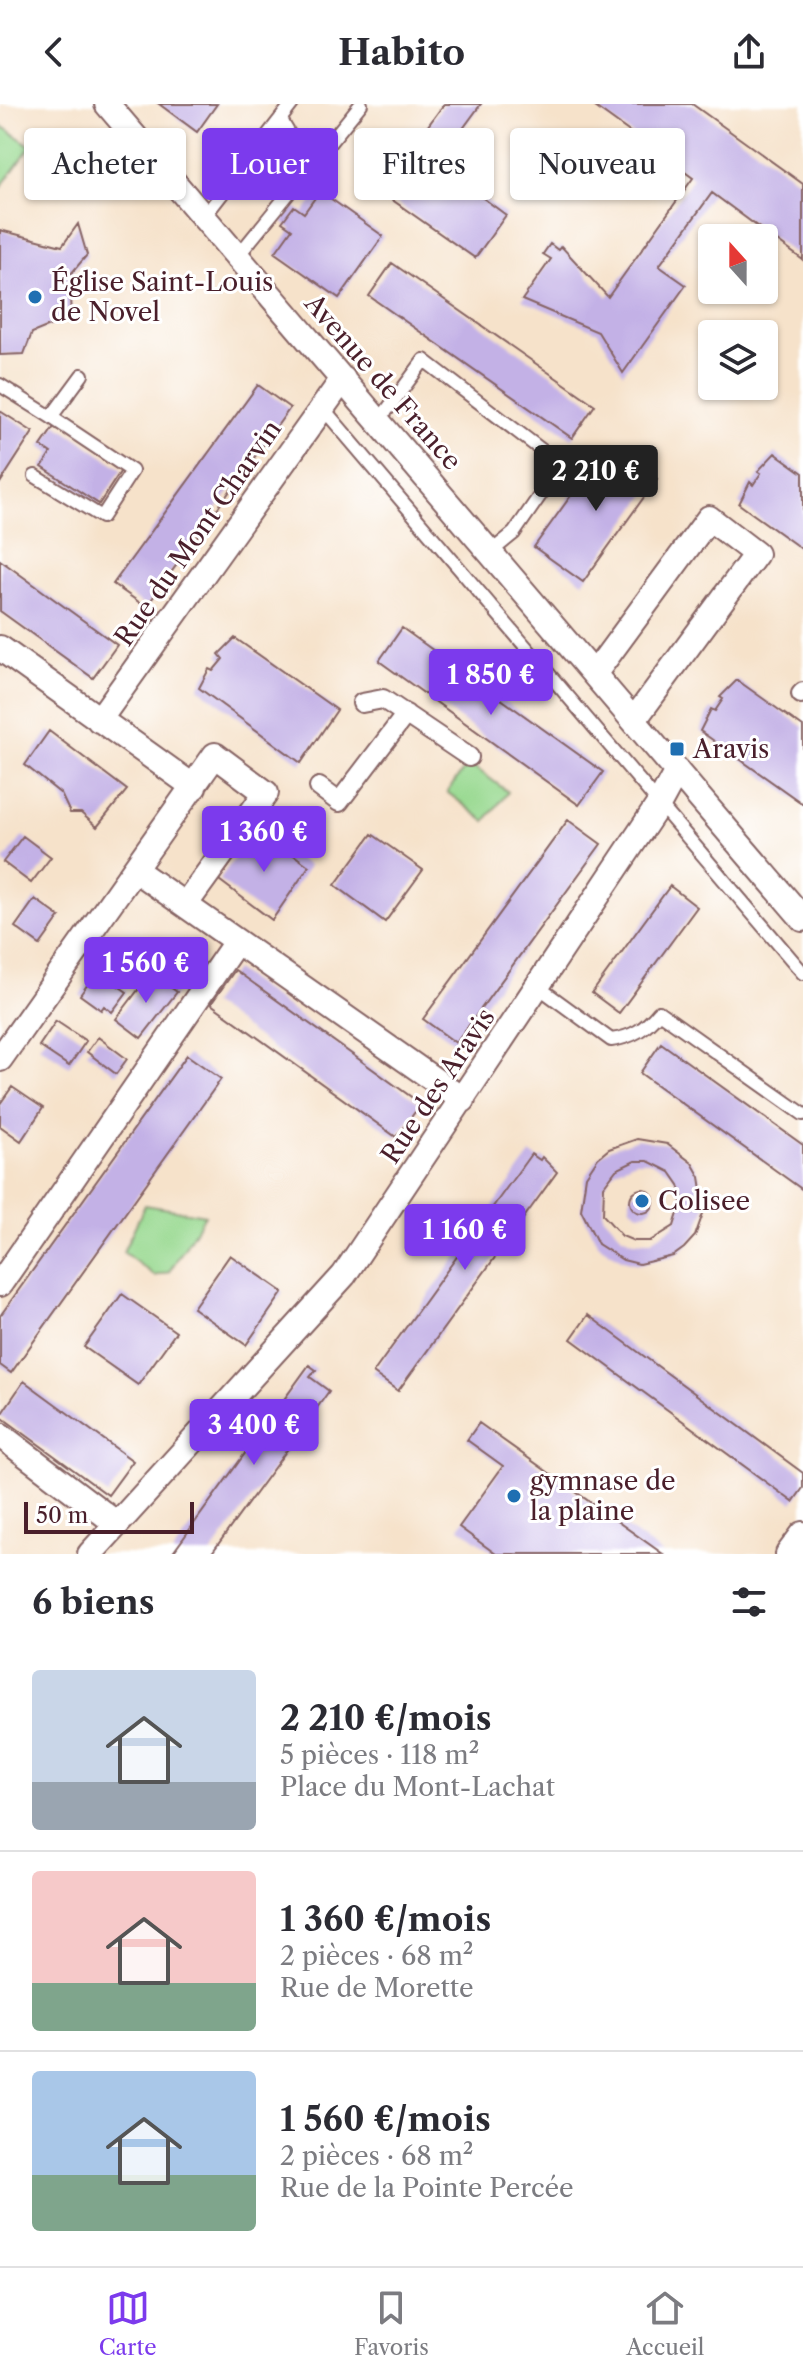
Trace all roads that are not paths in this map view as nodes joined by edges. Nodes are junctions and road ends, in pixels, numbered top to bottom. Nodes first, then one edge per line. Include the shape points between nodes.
1 (107, 104) edge
2 (292, 104) edge
3 (361, 104) edge
4 (281, 119) junction
5 (285, 128) edge
6 (338, 135) edge
7 (285, 200) edge
8 (203, 219) junction
9 (237, 257) junction
10 (82, 375) dead end
11 (343, 379) junction
12 (0, 385) edge
13 (322, 407) junction
14 (387, 410) dead end
15 (51, 417) junction
16 (35, 476) dead end
17 (492, 551) junction
18 (4, 658) edge
19 (595, 673) junction
20 (362, 703) dead end
21 (406, 714) junction
22 (99, 720) junction
23 (634, 720) junction
24 (469, 757) dead end
25 (677, 771) junction
26 (194, 787) junction
27 (319, 787) dead end
28 (659, 804) junction
29 (135, 870) junction
30 (185, 905) junction
31 (803, 919) edge
32 (236, 942) junction
33 (803, 973) edge
34 (537, 986) junction
35 (0, 1059) edge
36 (463, 1100) junction
37 (803, 1114) edge
38 (0, 1284) edge
39 (0, 1435) edge
40 (117, 1524) junction
41 (803, 1534) edge
42 (90, 1554) edge
43 (788, 1554) edge

1 - 8 street, Avenue de France
2 - 4 lane
3 - 6 lane
4 - 5 lane
4 - 8 lane
7 - 9 lane
8 - 9 street, Avenue de France
9 - 11 street, Avenue de France
10 - 15 lane
11 - 13 street, Rue du Mont Charvin
11 - 17 street, Avenue de France
12 - 15 lane
13 - 22 street, Rue du Mont Charvin
13 - 28 lane
14 - 17 lane, Avenue de France via 424,360 561,465 514,533
15 - 16 lane via 132,471 102,517
17 - 19 street, Avenue de France
18 - 22 street
19 - 23 street, Avenue de France
19 - 23 street via 709,518 756,554
20 - 21 street via 383,699
21 - 24 street
21 - 27 street via 339,802
22 - 26 street
23 - 25 street, Avenue de France
25 - 28 street, Rue des Aravis
25 - 31 street, Avenue de France
26 - 29 street
26 - 30 street via 215,755 266,793
28 - 33 lane
28 - 34 street, Rue des Aravis
29 - 30 street
29 - 35 street
30 - 32 street
32 - 36 street
32 - 38 street
34 - 36 street, Rue des Aravis
34 - 37 lane via 611,1040 630,1037 659,1012
36 - 40 street, Rue des Aravis via 335,1286
39 - 40 street
40 - 42 street, Rue des Aravis
41 - 43 street

